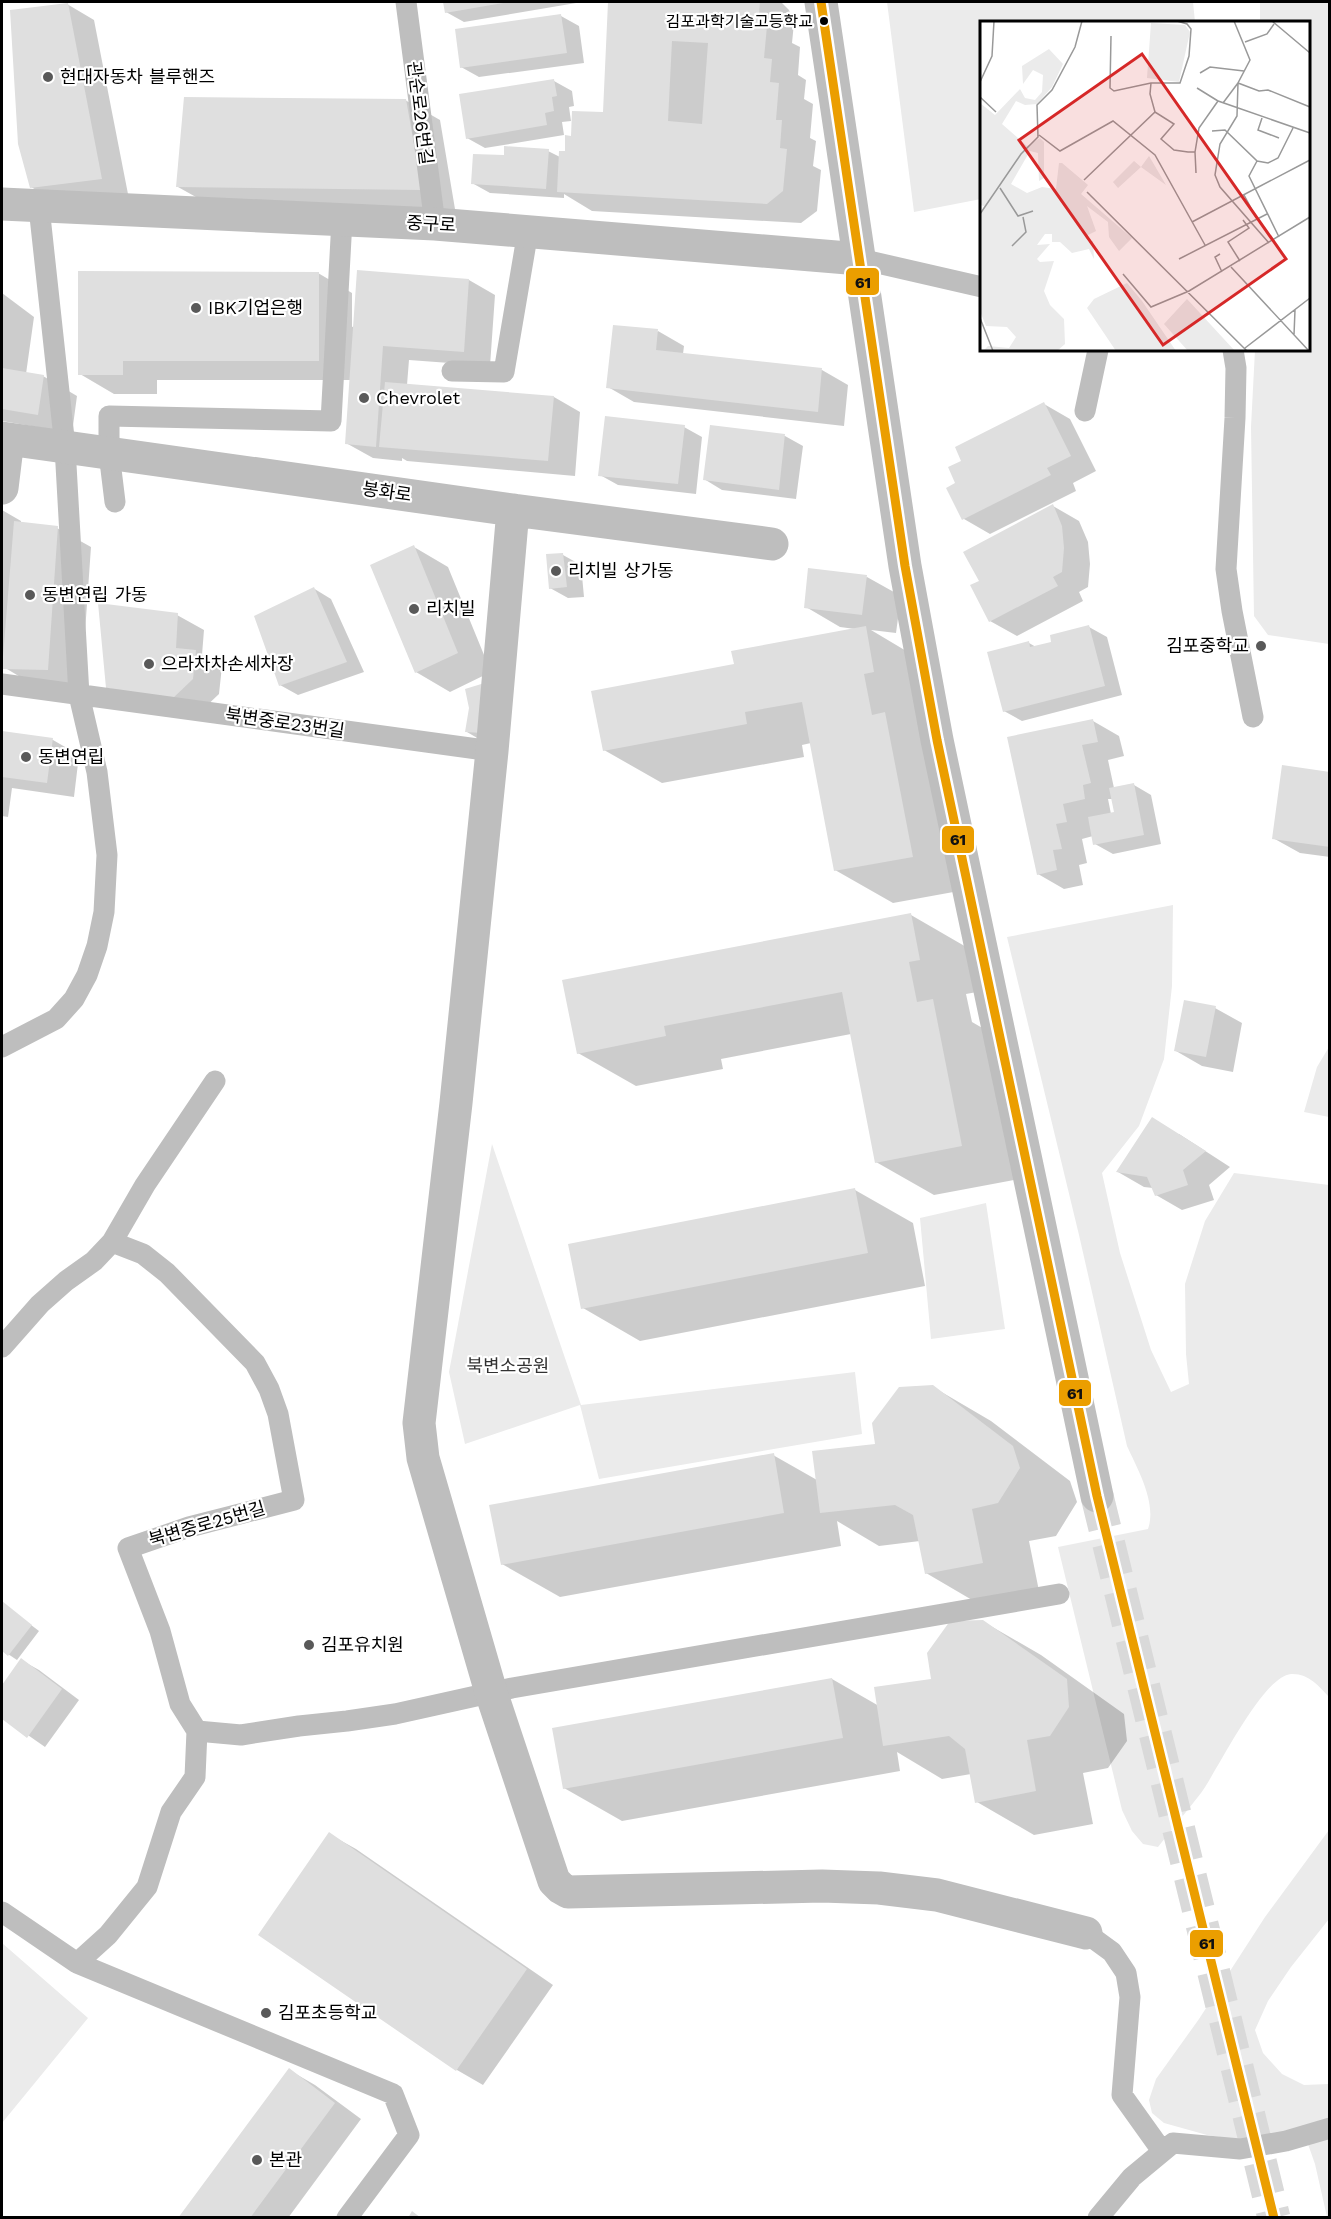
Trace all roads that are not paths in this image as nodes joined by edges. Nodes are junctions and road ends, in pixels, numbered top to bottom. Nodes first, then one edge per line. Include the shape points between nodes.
1 (406, 2) edge
2 (821, 2) edge
3 (2, 204) edge
4 (39, 207) junction
5 (342, 220) junction
6 (435, 224) junction
7 (528, 231) junction
8 (860, 259) junction
9 (980, 287) edge
10 (1098, 351) edge
11 (1233, 351) edge
12 (452, 371) dead end
13 (1085, 411) dead end
14 (5, 439) edge
15 (65, 447) junction
16 (109, 453) junction
17 (2, 488) edge
18 (115, 502) dead end
19 (513, 510) junction
20 (772, 544) dead end
21 (2, 684) edge
22 (79, 695) junction
23 (1253, 717) dead end
24 (492, 751) junction
25 (2, 1047) edge
26 (215, 1081) dead end
27 (112, 1242) junction
28 (2, 1347) edge
29 (1097, 1496) tunnel mouth
30 (1059, 1594) dead end
31 (491, 1692) junction
32 (197, 1731) junction
33 (2, 1912) edge
34 (1086, 1933) joint
35 (77, 1963) junction
36 (1329, 2128) edge
37 (1162, 2151) junction
38 (347, 2217) edge
39 (1098, 2217) edge

1 - 6 lane, 관순로26번길
2 - 8 street
3 - 4 street, 중구로
4 - 5 street, 중구로
4 - 15 lane
5 - 6 street, 중구로
5 - 16 lane via 331,421 109,416
6 - 7 street, 중구로
7 - 8 street, 중구로
7 - 12 lane via 504,372
8 - 9 lane
8 - 29 street via 905,566 937,740
10 - 13 lane
11 - 23 lane via 1236,368 1226,569
14 - 15 street, 봉화로
14 - 17 street
15 - 16 street, 봉화로
15 - 22 lane
16 - 18 lane
16 - 19 street, 봉화로
19 - 20 street, 봉화로
19 - 24 street
21 - 22 lane, 북변중로23번길
22 - 24 lane, 북변중로23번길
22 - 25 lane via 97,772 107,855 104,912 97,946 74,999 56,1019
24 - 31 street via 419,1423 423,1458
26 - 27 lane
27 - 28 lane via 40,1304
27 - 32 lane, 북변중로25번길 via 143,1254 167,1273 255,1363 278,1414 294,1500 189,1527 128,1548 160,1631 180,1704
30 - 31 lane
31 - 32 lane via 347,1722 241,1735
31 - 34 street via 554,1881 568,1892 879,1888 936,1895
32 - 35 lane via 195,1777 171,1812 147,1887 108,1935
33 - 35 lane
34 - 37 lane via 1112,1952 1126,1973 1130,1997 1122,2095
35 - 38 lane via 393,2094 409,2135
36 - 37 lane via 1239,2149 1184,2142 1173,2143
37 - 39 lane via 1132,2177

